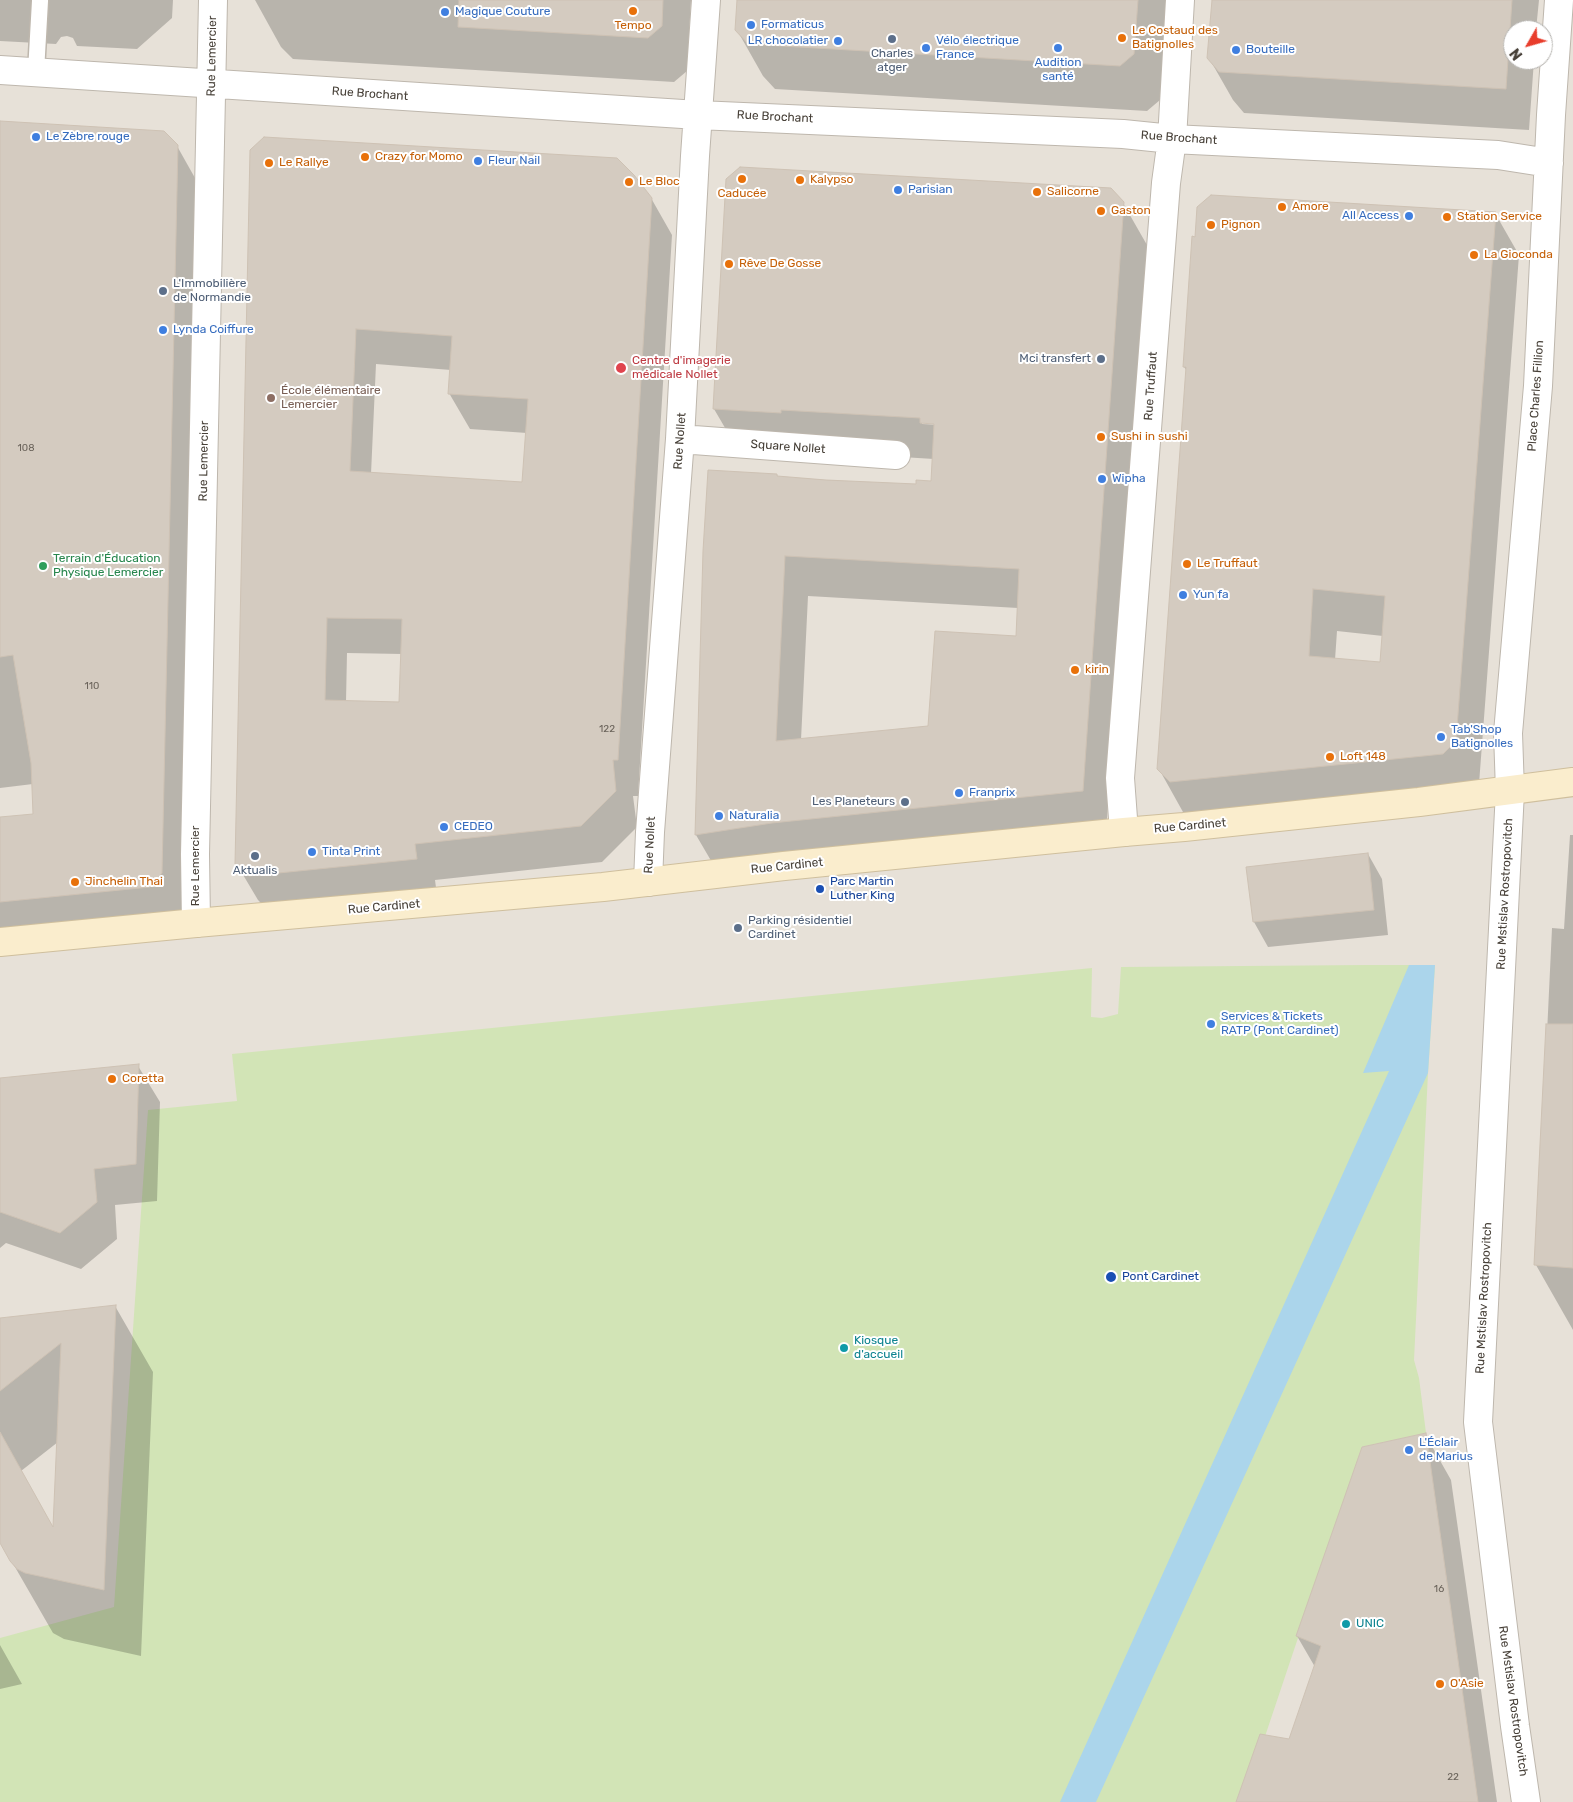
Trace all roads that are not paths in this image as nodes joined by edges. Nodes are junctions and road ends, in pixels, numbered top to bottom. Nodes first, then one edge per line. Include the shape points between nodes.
1 (213, 0) edge
2 (706, 0) edge
3 (1180, 0) edge
4 (1559, 0) edge
5 (40, 1) edge
6 (0, 70) edge
7 (36, 72) junction
8 (211, 83) junction
9 (698, 115) junction
10 (1172, 139) junction
11 (1549, 163) junction
12 (680, 439) junction
13 (896, 455) dead end
14 (1573, 782) edge
15 (1510, 792) junction
16 (1124, 832) junction
17 (648, 882) junction
18 (196, 923) junction
19 (0, 942) edge
20 (1526, 1802) edge

1 - 8 street, Rue Lemercier
2 - 9 street, Rue Nollet
3 - 10 street, Rue Truffaut
4 - 11 street, Place Charles Fillion
5 - 7 lane
6 - 7 street, Rue Brochant
7 - 8 street, Rue Brochant
8 - 9 street, Rue Brochant
8 - 18 street, Rue Lemercier
9 - 10 street, Rue Brochant via 1123,134
9 - 12 street, Rue Nollet
10 - 11 street, Rue Brochant via 1498,155
10 - 16 street, Rue Truffaut via 1120,778
11 - 15 street, Place Charles Fillion via 1538,386 1508,733
12 - 13 street, Square Nollet
12 - 17 street, Rue Nollet
14 - 15 main road, Rue Cardinet
15 - 16 main road, Rue Cardinet
15 - 20 street, Rue Mstislav Rostropovitch via 1478,1422
16 - 17 main road, Rue Cardinet
17 - 18 main road, Rue Cardinet
18 - 19 main road, Rue Cardinet

